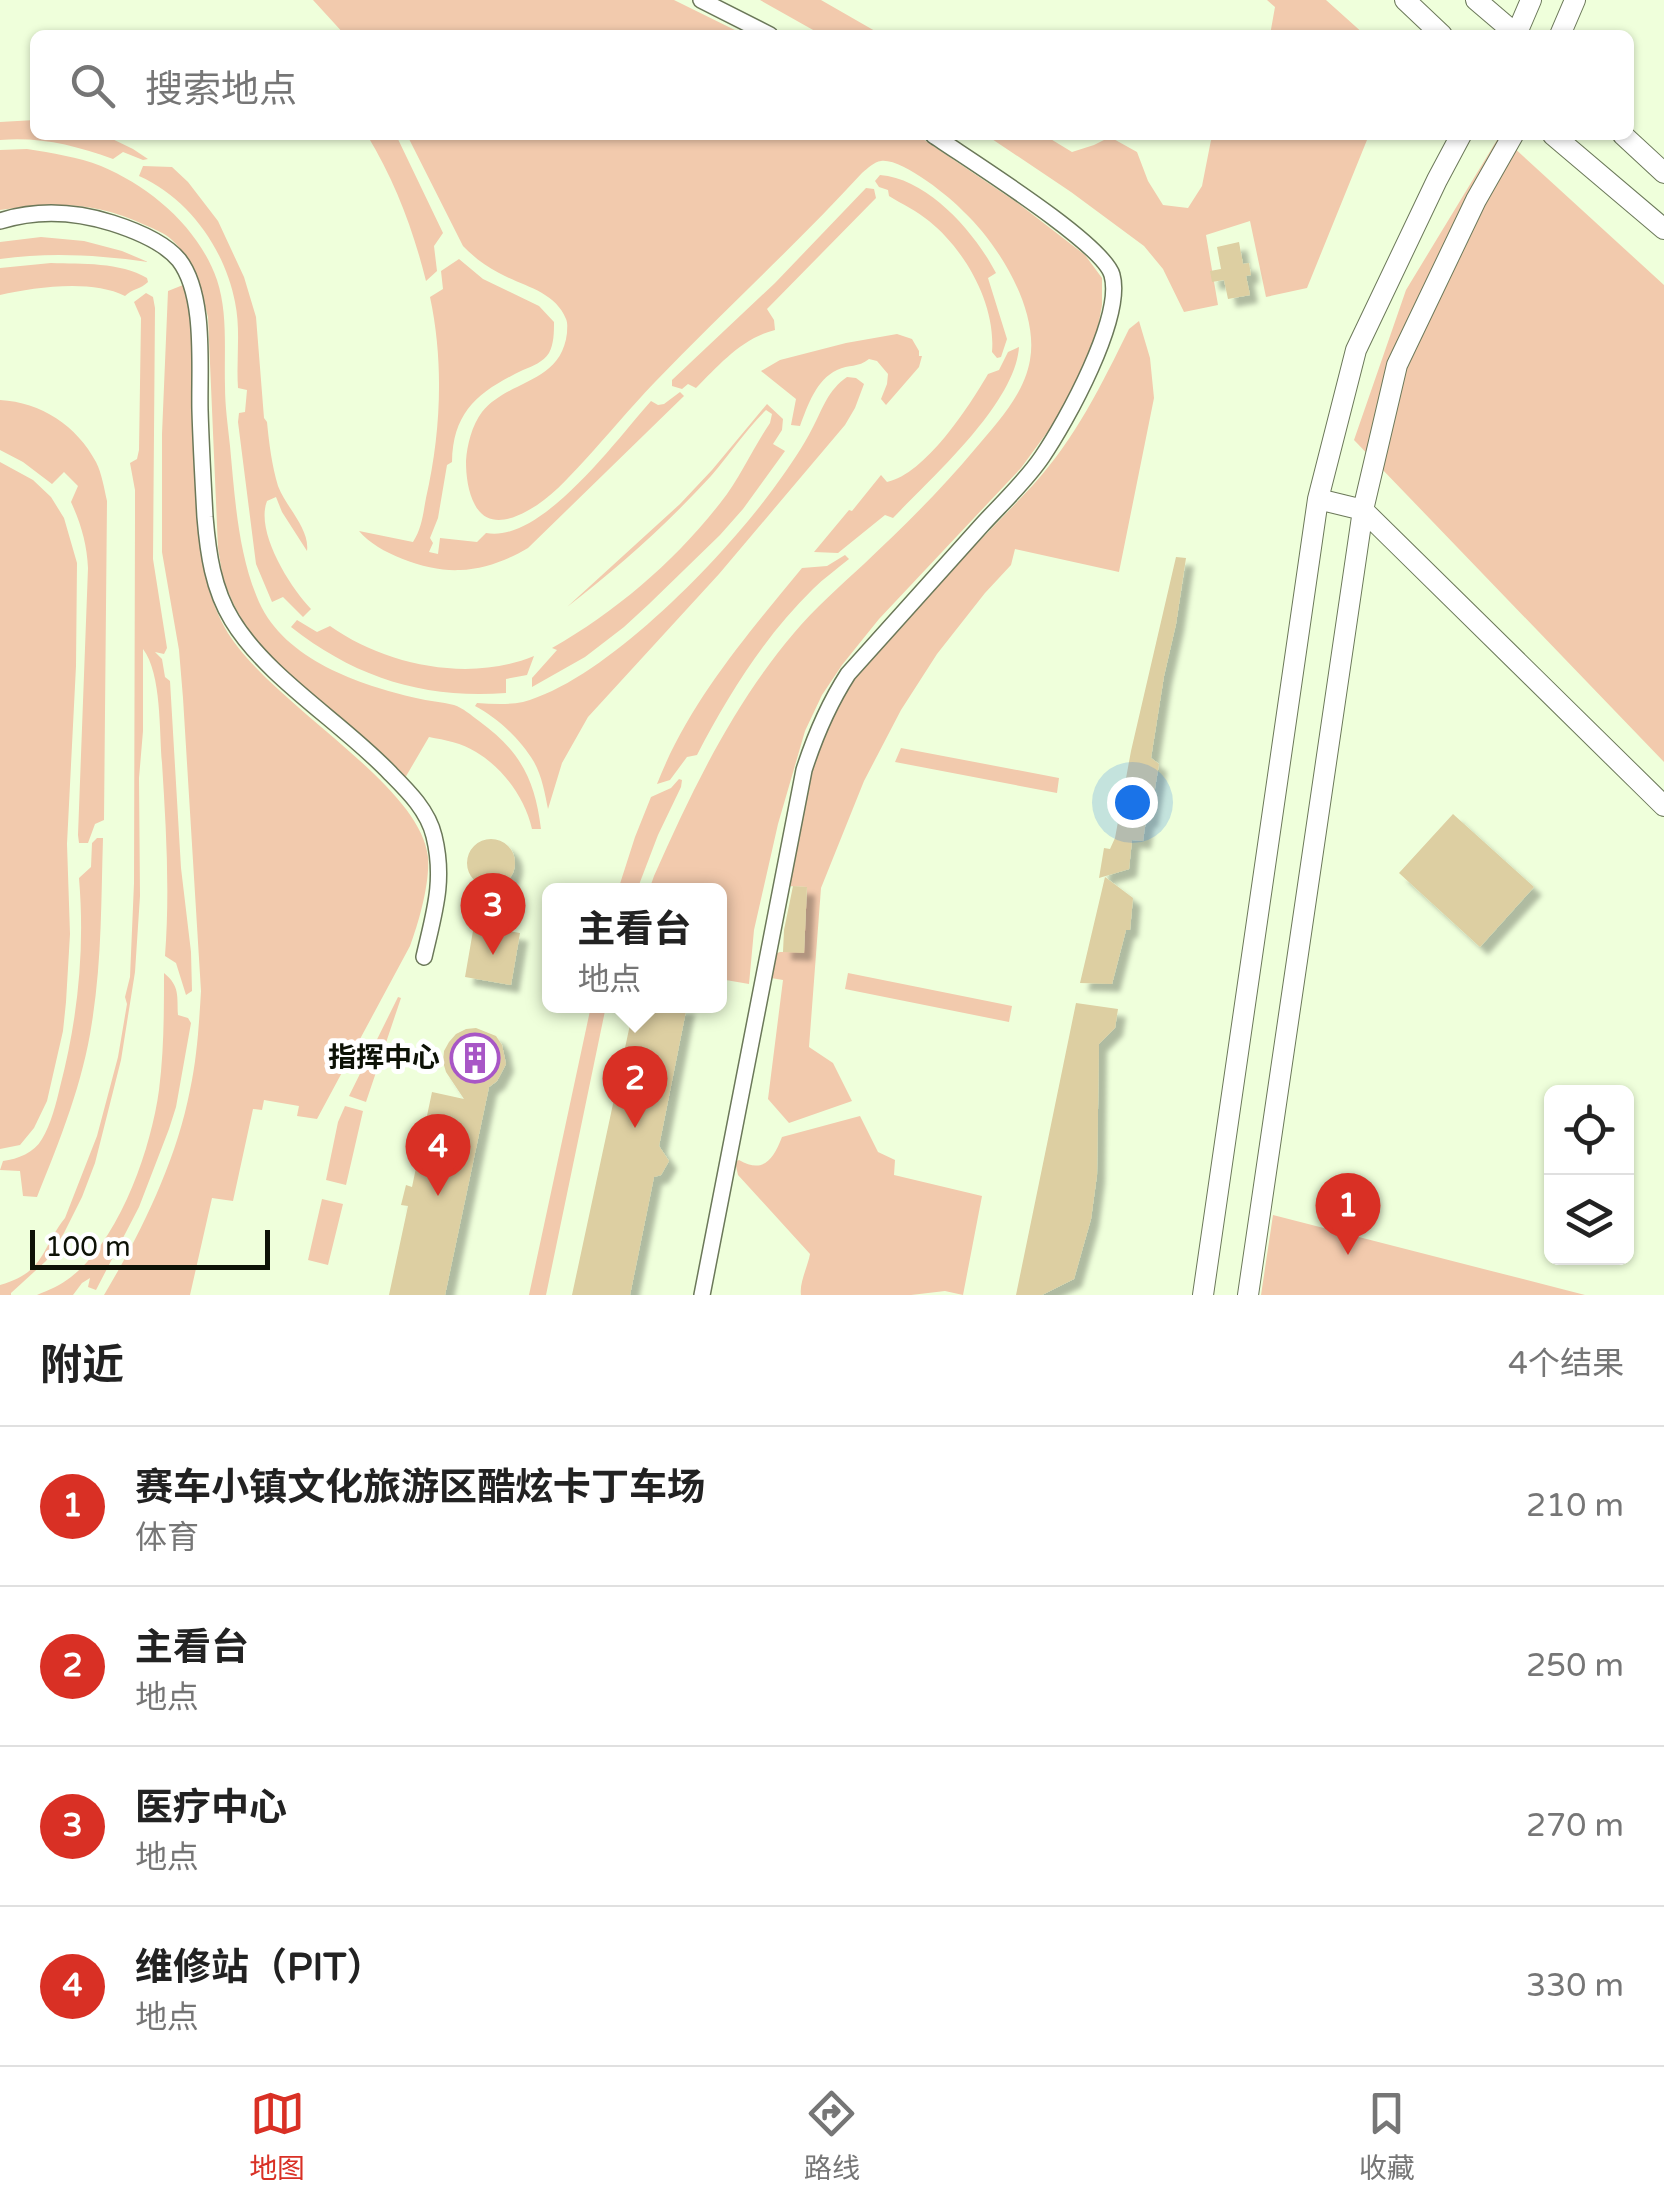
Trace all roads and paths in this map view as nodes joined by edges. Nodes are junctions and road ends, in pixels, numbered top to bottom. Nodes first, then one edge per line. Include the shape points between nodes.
1 (701, 0) edge
2 (1405, 0) edge
3 (1476, 0) edge
4 (1531, 0) edge
5 (1575, 0) edge
6 (760, 30) edge
7 (1437, 30) edge
8 (1511, 30) edge
9 (1519, 30) edge
10 (1562, 30) edge
11 (939, 140) edge
12 (1458, 140) edge
13 (1510, 140) edge
14 (1559, 140) edge
15 (1627, 140) edge
16 (1664, 174) edge
17 (0, 221) edge
18 (1664, 229) edge
19 (1318, 499) junction
20 (1362, 510) junction
21 (1664, 806) edge
22 (424, 956) dead end
23 (702, 1295) edge
24 (1203, 1295) edge
25 (1248, 1295) edge

1 - 6 street
2 - 7 street
3 - 8 street
4 - 9 street
5 - 10 street
11 - 23 street via 1099,254 1112,274 1109,315 1100,350 1040,460 848,674 819,728 804,770
12 - 19 street via 1356,350
13 - 20 street via 1398,365
14 - 18 street
15 - 16 street
17 - 22 street via 24,214 87,215 129,229 178,258 198,317 205,517 214,581 231,620 252,646 382,764 424,812 440,882
19 - 20 street
19 - 24 street
20 - 21 street
20 - 25 street

